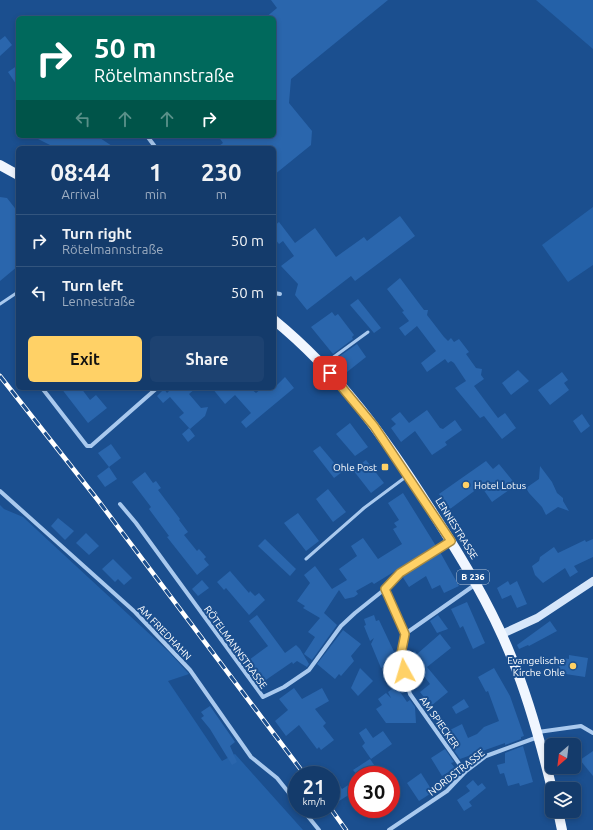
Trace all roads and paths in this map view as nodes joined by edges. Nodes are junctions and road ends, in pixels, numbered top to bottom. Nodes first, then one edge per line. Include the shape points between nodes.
1 (0, 165) edge
2 (16, 174) edge
3 (16, 293) edge
4 (276, 293) edge
5 (280, 294) dead end
6 (0, 304) edge
7 (276, 322) edge
8 (368, 332) dead end
9 (323, 364) junction
10 (44, 390) edge
11 (155, 390) edge
12 (409, 475) junction
13 (0, 491) edge
14 (120, 504) dead end
15 (451, 541) junction
16 (306, 559) dead end
17 (593, 581) edge
18 (476, 583) junction
19 (385, 589) junction
20 (405, 634) junction
21 (502, 634) junction
22 (593, 733) edge
23 (538, 735) junction
24 (465, 772) junction
25 (550, 782) edge
26 (288, 792) edge
27 (309, 818) edge
28 (559, 818) edge
29 (319, 830) edge
30 (389, 830) edge
31 (562, 830) edge

1 - 2 main road
3 - 6 lane
4 - 5 street
7 - 9 main road, LENNESTRASSE / B 236
8 - 9 lane
9 - 12 main road, LENNESTRASSE / B 236 via 362,409
10 - 11 street via 87,446 91,446
12 - 15 main road, LENNESTRASSE / B 236
12 - 16 lane via 364,508
13 - 26 street, AM FRIEDHAHN via 135,612 190,670 250,757 277,778
14 - 19 street, RÖTELMANNSTRASSE via 263,697 284,687 309,670 341,626
15 - 18 main road, LENNESTRASSE / B 236
15 - 19 street, RÖTELMANNSTRASSE via 400,573
17 - 21 street via 537,618
18 - 20 street
18 - 21 main road, LENNESTRASSE / B 236
19 - 20 street
20 - 24 street, AM SPIECKER via 400,659 410,694
21 - 23 main road, LENNESTRASSE / B 236
22 - 23 street, NORDSTRASSE via 581,726
23 - 24 street, NORDSTRASSE via 486,756
23 - 25 main road, LENNESTRASSE / B 236
24 - 30 street, NORDSTRASSE via 447,791
27 - 29 street
28 - 31 main road

